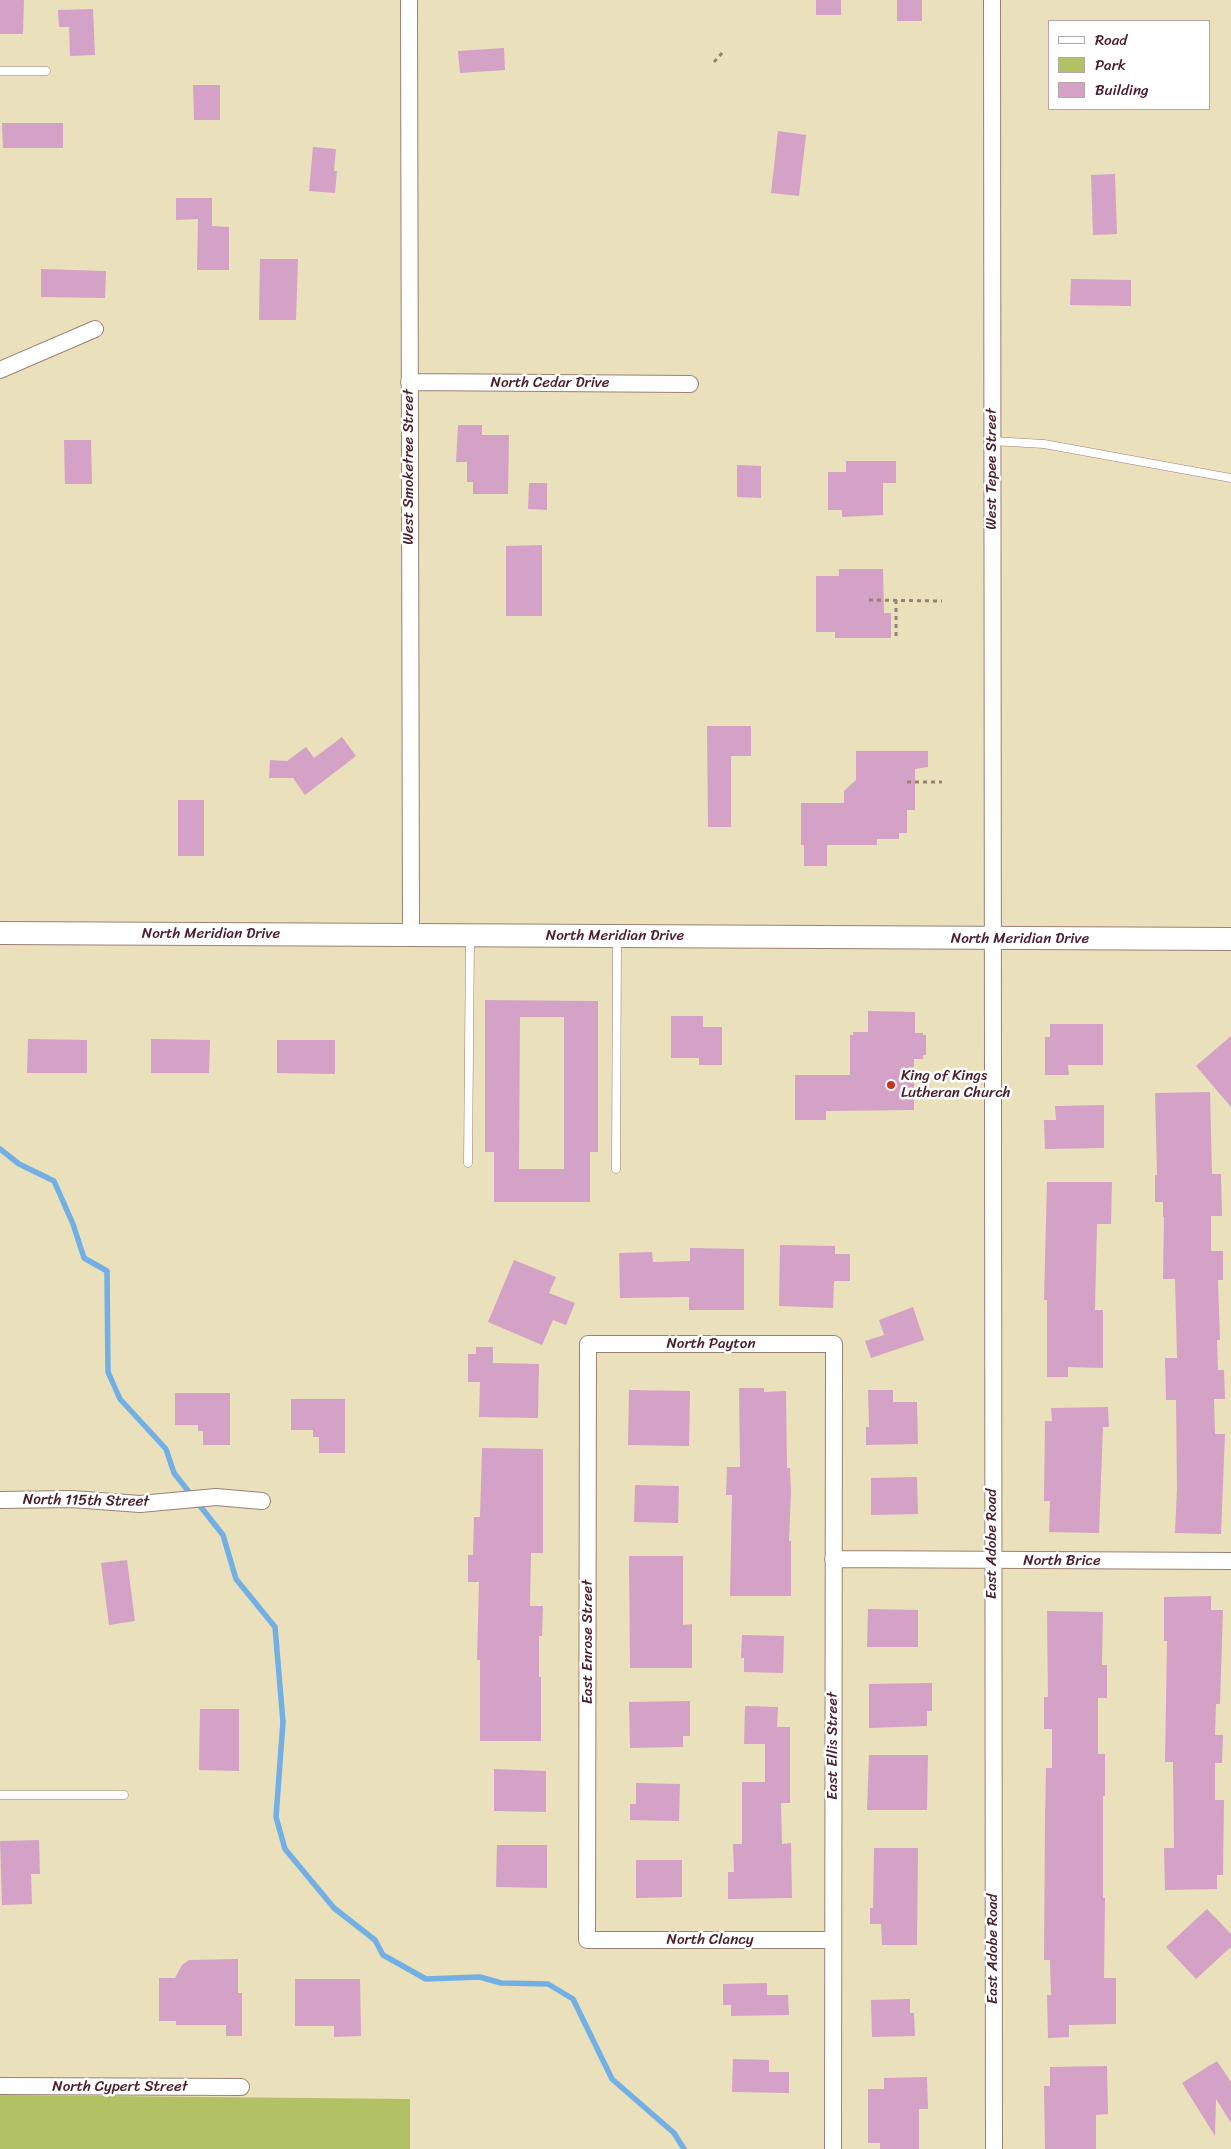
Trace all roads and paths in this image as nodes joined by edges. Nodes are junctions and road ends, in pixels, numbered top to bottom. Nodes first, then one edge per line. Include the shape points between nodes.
1 (408, 0) edge
2 (992, 0) edge
3 (723, 52) dead end
4 (714, 62) dead end
5 (0, 71) edge
6 (46, 71) dead end
7 (95, 329) dead end
8 (0, 370) edge
9 (409, 382) junction
10 (690, 384) dead end
11 (992, 441) junction
12 (1231, 478) edge
13 (869, 600) dead end
14 (896, 600) junction
15 (942, 601) dead end
16 (896, 638) dead end
17 (907, 782) dead end
18 (942, 782) dead end
19 (0, 933) edge
20 (411, 935) junction
21 (470, 936) junction
22 (617, 936) junction
23 (993, 939) junction
24 (1231, 939) edge
25 (468, 1164) dead end
26 (616, 1169) dead end
27 (588, 1344) joint
28 (834, 1344) joint
29 (0, 1500) edge
30 (262, 1502) dead end
31 (833, 1559) junction
32 (992, 1561) junction
33 (1231, 1561) edge
34 (0, 1795) edge
35 (124, 1795) dead end
36 (587, 1940) joint
37 (833, 1940) junction
38 (0, 2086) edge
39 (240, 2087) dead end
40 (833, 2149) edge
41 (994, 2149) edge

1 - 9 street, West Smoketree Street
2 - 11 street, West Tepee Street
3 - 4 path
5 - 6 lane
7 - 8 street
9 - 10 street, North Cedar Drive
9 - 20 street, West Smoketree Street
11 - 12 lane via 1044,444
11 - 23 street, West Tepee Street
13 - 14 path
14 - 15 path
14 - 16 path
17 - 18 path
19 - 20 street, North Meridian Drive
20 - 21 street, North Meridian Drive
21 - 22 street, North Meridian Drive
21 - 25 lane
22 - 23 street, North Meridian Drive
22 - 26 lane
23 - 24 street, North Meridian Drive
23 - 32 street, East Adobe Road
27 - 28 street, North Payton
27 - 36 street, East Enrose Street
28 - 31 street, East Ellis Street
29 - 30 street, North 115th Street via 72,1499 140,1504 216,1497
31 - 32 street, North Brice
31 - 37 street, East Ellis Street
32 - 33 street, North Brice
32 - 41 street, East Adobe Road
34 - 35 lane
36 - 37 street, North Clancy
37 - 40 street, East Ellis Street
38 - 39 street, North Cypert Street

